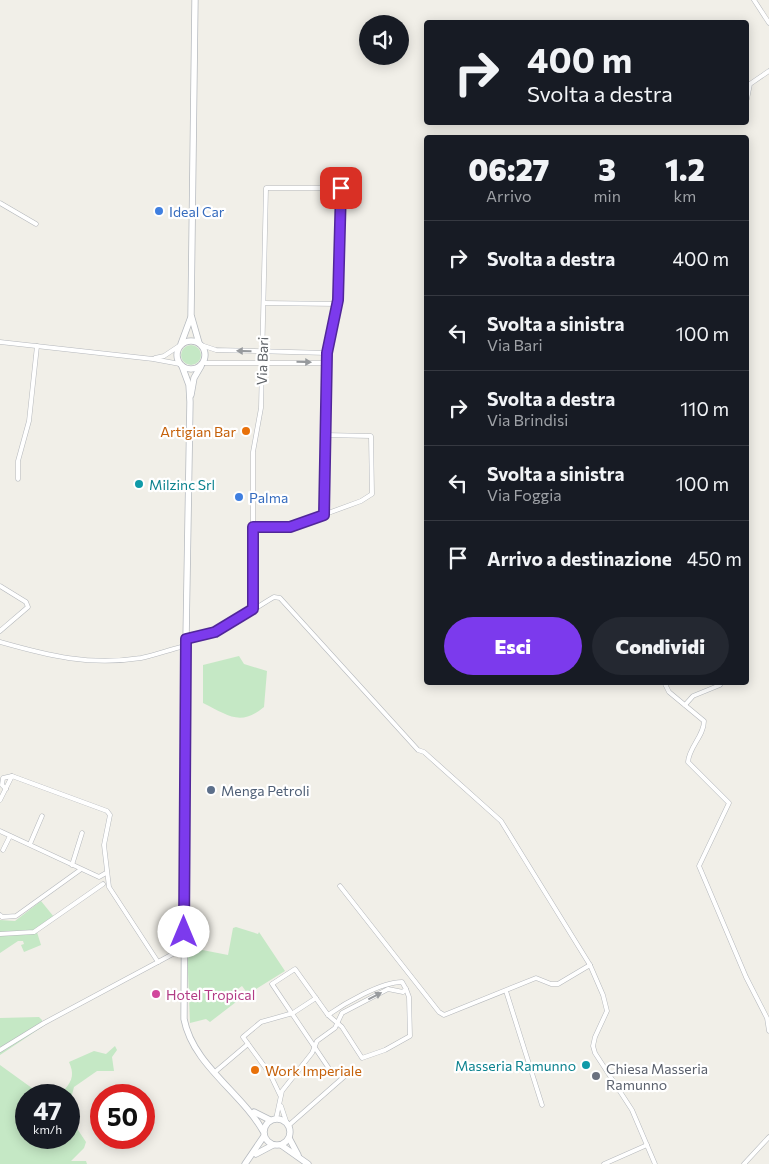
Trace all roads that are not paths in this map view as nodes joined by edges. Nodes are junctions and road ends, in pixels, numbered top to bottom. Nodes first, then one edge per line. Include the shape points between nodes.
1 (195, 0) edge
2 (754, 0) edge
3 (769, 23) edge
4 (769, 71) edge
5 (749, 88) edge
6 (0, 203) edge
7 (36, 224) dead end
8 (264, 303) junction
9 (338, 304) junction
10 (191, 315) junction
11 (0, 342) edge
12 (200, 344) junction
13 (180, 345) junction
14 (37, 346) junction
15 (263, 351) junction
16 (327, 353) junction
17 (152, 358) junction
18 (262, 362) junction
19 (327, 363) junction
20 (202, 364) junction
21 (181, 365) junction
22 (190, 402) junction
23 (325, 435) junction
24 (18, 479) dead end
25 (324, 515) junction
26 (253, 527) junction
27 (0, 586) edge
28 (253, 609) junction
29 (0, 631) edge
30 (186, 639) junction
31 (0, 642) edge
32 (186, 646) junction
33 (666, 685) edge
34 (718, 685) edge
35 (685, 705) junction
36 (12, 776) junction
37 (6, 789) junction
38 (0, 800) edge
39 (42, 816) dead end
40 (0, 831) edge
41 (82, 833) dead end
42 (10, 836) junction
43 (30, 844) junction
44 (3, 850) dead end
45 (72, 865) junction
46 (80, 870) junction
47 (106, 874) junction
48 (99, 877) junction
49 (104, 884) junction
50 (340, 886) dead end
51 (109, 887) junction
52 (0, 915) edge
53 (0, 934) edge
54 (184, 948) junction
55 (158, 962) junction
56 (590, 965) junction
57 (406, 989) junction
58 (506, 990) junction
59 (316, 998) junction
60 (292, 1013) junction
61 (328, 1015) junction
62 (337, 1023) junction
63 (769, 1031) edge
64 (248, 1044) junction
65 (314, 1046) junction
66 (0, 1050) edge
67 (330, 1070) dead end
68 (215, 1072) junction
69 (346, 1075) dead end
70 (280, 1095) junction
71 (280, 1102) junction
72 (542, 1105) dead end
73 (248, 1107) junction
74 (273, 1120) junction
75 (288, 1125) junction
76 (264, 1134) junction
77 (769, 1137) edge
78 (289, 1138) junction
79 (272, 1145) junction
80 (281, 1145) junction
81 (647, 1145) junction
82 (299, 1156) junction
83 (252, 1157) junction
84 (245, 1164) edge
85 (308, 1164) edge
86 (604, 1164) edge
87 (655, 1164) edge
88 (744, 1164) edge

1 - 10 main road
2 - 3 street
4 - 5 street
6 - 7 street
8 - 9 street
8 - 9 street, Via Bari via 266,188 341,188
8 - 15 street, Via Bari
9 - 16 street
10 - 12 main road
10 - 13 main road
11 - 14 street
12 - 13 main road via 191,340
15 -> 12 street via 216,350
12 - 20 main road via 205,354
13 - 17 street via 164,356
13 - 21 main road via 176,355
14 - 17 street
14 - 24 street via 29,422 18,461
15 - 16 street
15 - 18 street, Via Bari
16 - 19 street
17 - 21 street
18 -> 19 street
18 - 20 street
18 - 26 street, Via Bari via 261,408 253,452
19 - 23 street
20 - 21 main road via 194,369
20 - 22 main road via 194,378
21 - 22 main road
22 - 30 main road
23 - 25 street
23 - 25 street via 370,436 372,494
25 - 26 street via 290,527
26 - 28 street, Via Bari
27 - 29 street via 26,602 28,607
28 - 30 street via 215,632
28 - 56 street via 277,597 418,750 501,821
30 - 32 main road
31 - 32 street via 59,658 110,661 142,658
32 - 54 main road
33 - 35 street
34 - 35 street via 693,696
35 - 63 street via 704,721 688,754 688,762 729,803 699,866 746,978 767,1018
36 - 37 street
36 - 37 street via 3,778 2,785
36 - 47 street via 107,811 110,815 104,845
37 - 38 street
39 - 43 street
40 - 42 street
41 - 45 street
42 - 43 street
42 - 44 street
43 - 45 street
45 - 46 street
46 - 48 street
46 - 52 street via 16,916 2,918
47 - 48 street
47 - 51 street
48 - 49 street
49 - 51 street
49 - 53 street via 34,932
50 - 58 street via 439,1012 450,1014
51 - 55 street
54 - 55 street
54 - 68 main road via 186,1030
55 - 66 street
56 - 58 street via 558,984 536,978
56 - 81 street via 607,1011 595,1037 595,1053 632,1110
57 - 61 street via 402,982 380,988
62 -> 57 street via 342,1013 388,989 399,993
57 - 62 street via 410,1036 385,1050 362,1058
58 - 72 street
59 - 60 street
59 - 60 street via 295,969 272,984
59 - 61 street
60 - 64 street via 261,1022 243,1037
60 - 65 street
61 - 62 street
62 - 65 street
64 - 68 street
64 - 70 street via 270,1074
65 - 67 street
65 - 70 street
68 - 73 main road
69 - 75 street
70 - 71 street
71 - 74 street via 280,1109
71 - 75 street
73 - 74 main road
73 - 76 main road
74 - 75 main road
74 - 76 main road
75 - 78 main road
76 - 79 main road
76 - 83 main road
77 - 88 street
78 - 80 main road
78 - 82 main road
79 - 80 main road
79 - 83 main road
80 - 82 main road
81 - 86 street
81 - 87 street
82 - 85 main road
83 - 84 main road

